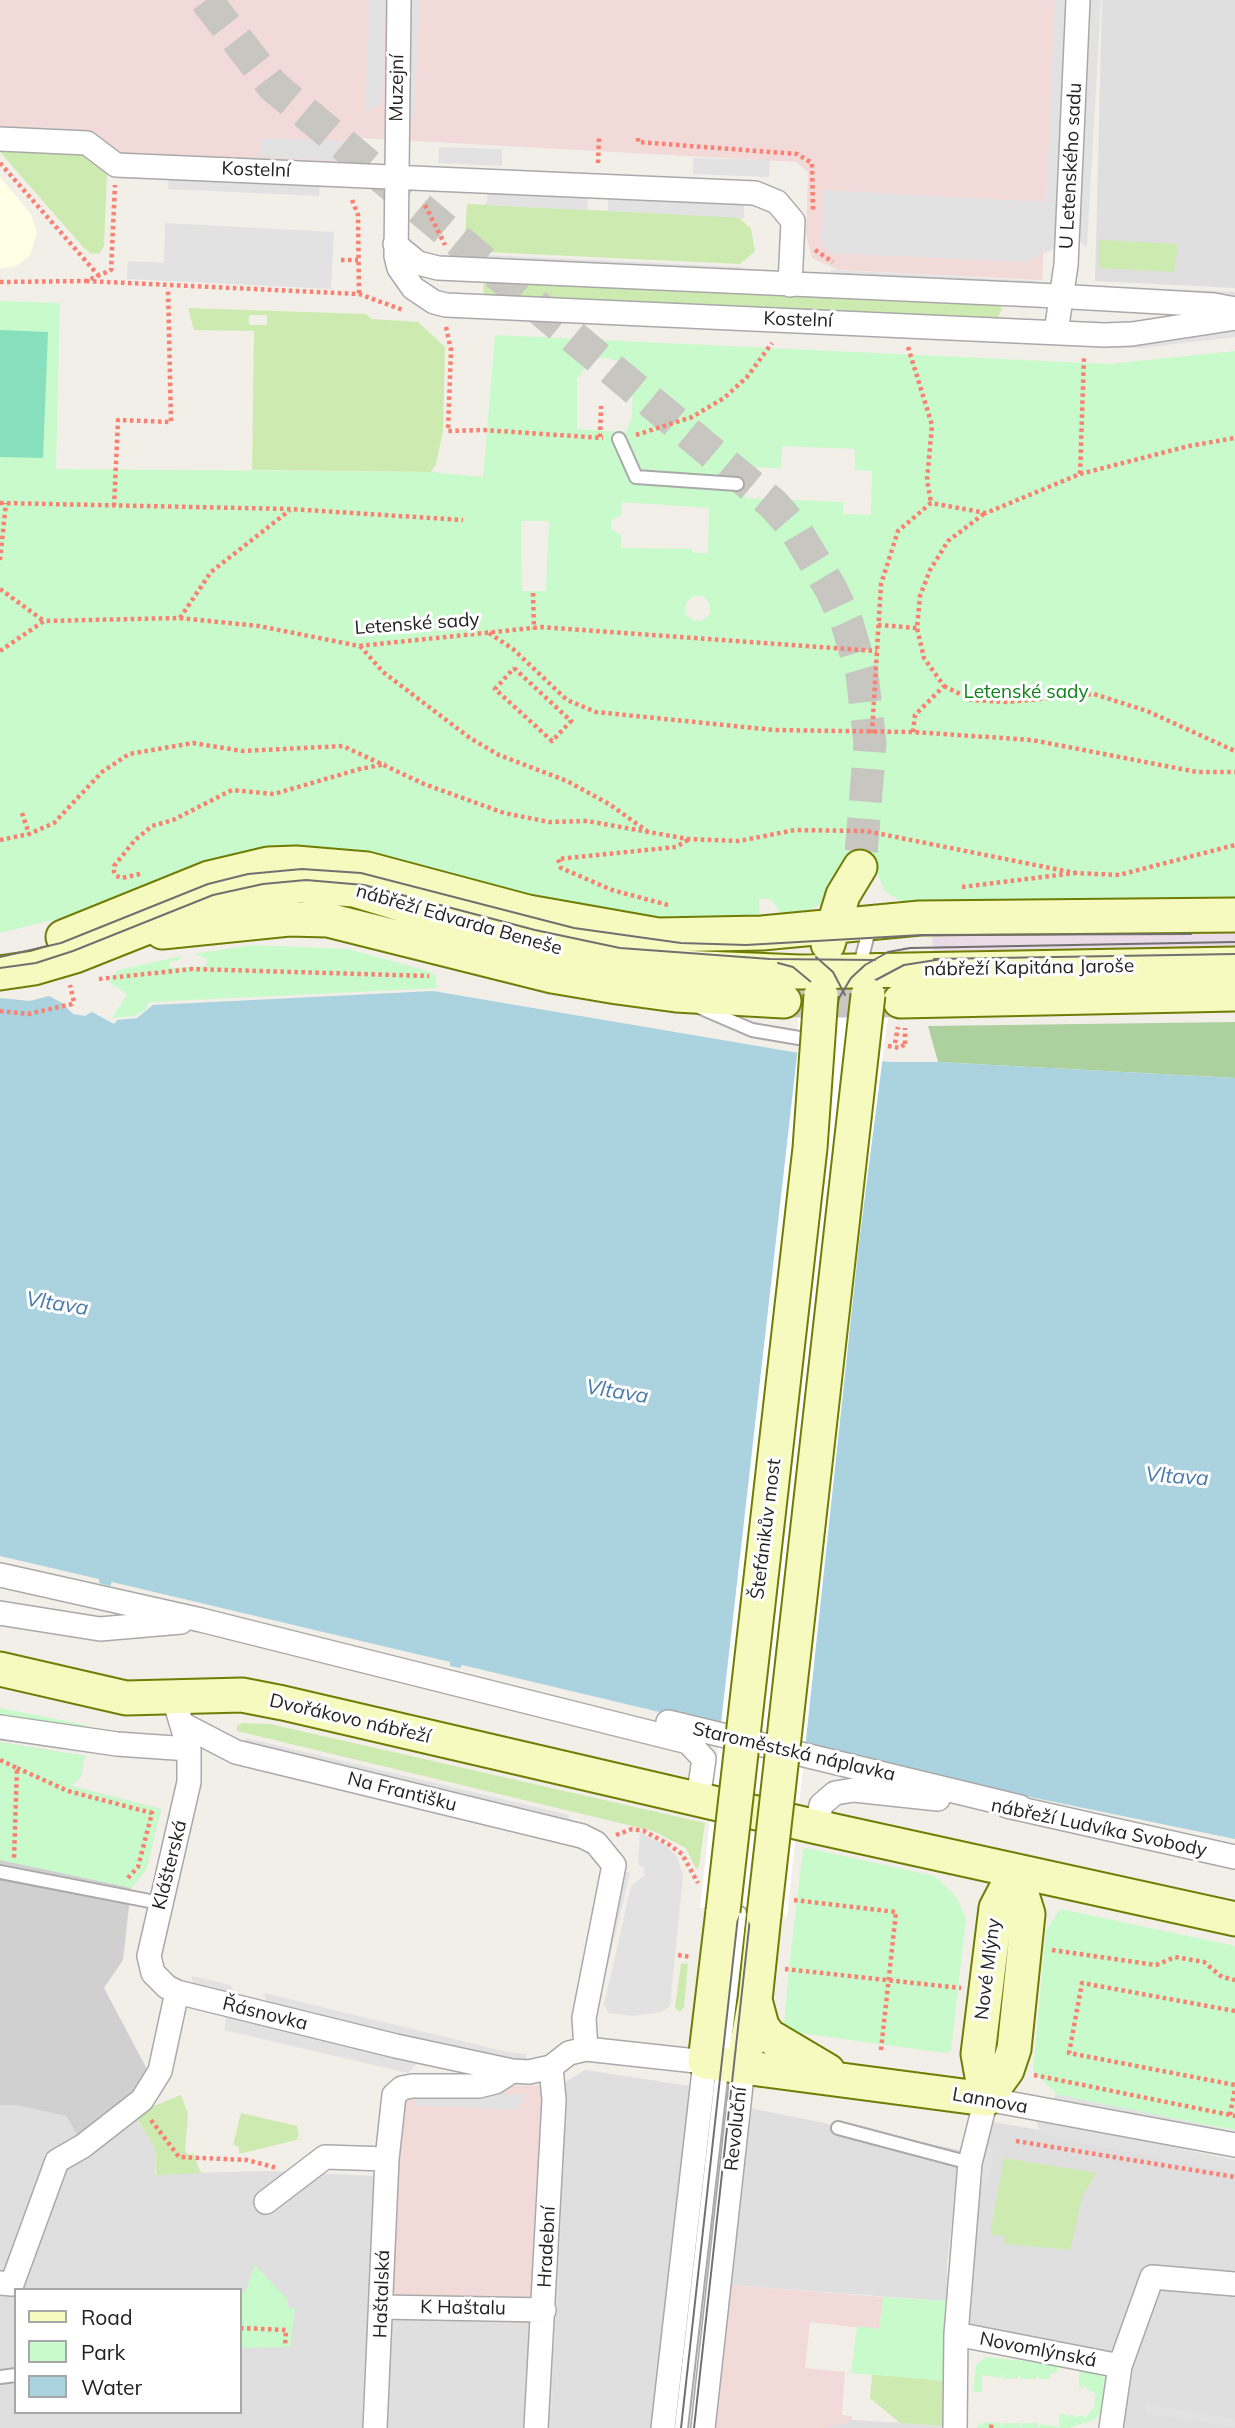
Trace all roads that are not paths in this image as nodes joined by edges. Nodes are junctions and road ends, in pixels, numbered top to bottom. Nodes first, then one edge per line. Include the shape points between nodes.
1 (399, 0) edge
2 (1078, 0) edge
3 (0, 139) edge
4 (396, 177) junction
5 (395, 244) junction
6 (790, 285) junction
7 (1063, 296) junction
8 (1235, 309) edge
9 (1235, 318) edge
10 (1056, 332) junction
11 (619, 439) road end
12 (737, 484) dead end
13 (1235, 915) edge
14 (870, 922) junction
15 (833, 926) junction
16 (128, 936) junction
17 (0, 951) edge
18 (1235, 964) edge
19 (0, 973) edge
20 (860, 992) junction
21 (1235, 994) edge
22 (676, 995) junction
23 (784, 1001) tunnel mouth
24 (799, 1038) dead end
25 (0, 1575) edge
26 (0, 1613) edge
27 (201, 1620) junction
28 (0, 1669) edge
29 (565, 1709) junction
30 (179, 1712) junction
31 (0, 1727) edge
32 (189, 1749) junction
33 (698, 1799) junction
34 (1020, 1807) junction
35 (817, 1827) junction
36 (1235, 1857) edge
37 (0, 1872) edge
38 (1015, 1872) junction
39 (160, 1903) junction
40 (744, 1913) junction
41 (1235, 1919) edge
42 (746, 1952) junction
43 (177, 1992) junction
44 (755, 2000) junction
45 (586, 2049) junction
46 (726, 2065) junction
47 (551, 2067) junction
48 (512, 2071) junction
49 (845, 2080) junction
50 (986, 2099) junction
51 (838, 2128) dead end
52 (1235, 2146) edge
53 (387, 2159) junction
54 (970, 2163) junction
55 (266, 2202) dead end
56 (0, 2283) edge
57 (1235, 2284) edge
58 (382, 2307) junction
59 (544, 2310) junction
60 (956, 2334) junction
61 (1121, 2366) junction
62 (375, 2428) edge
63 (536, 2428) edge
64 (663, 2428) edge
65 (681, 2428) edge
66 (694, 2428) edge
67 (703, 2428) edge
68 (955, 2428) edge
69 (1111, 2428) edge

1 - 4 street, Muzejní
2 - 7 street, U Letenského sadu
3 - 4 street, Kostelní via 87,144 116,165
4 - 5 street, Kostelní
4 - 6 street, Kostelní via 755,193 778,202 793,221
5 - 6 street, Kostelní via 418,263 438,268
5 - 10 street, Kostelní via 399,268 413,288 446,305
6 - 7 street, Kostelní
7 - 8 street, Kostelní
7 - 10 street, U Letenského sadu
9 - 10 street, Kostelní via 1132,334
11 - 12 lane via 636,477
13 - 14 street
14 - 15 street
14 - 15 street via 860,867
14 - 20 street
15 - 17 street, nábřeží Edvarda Beneše via 658,935 528,912 367,869 296,863 268,864 209,878 71,934
15 - 20 street
16 - 19 street, nábřeží Edvarda Beneše via 34,968
16 - 20 street, nábřeží Edvarda Beneše via 221,898 267,889 337,887 509,937 601,957
16 - 22 street via 278,920 328,920 552,976
18 - 20 street, nábřeží Kapitána Jaroše
20 - 21 street
20 - 40 street, Štefánikův most, bridge
20 - 40 street, Štefánikův most, bridge via 810,1148
22 - 23 street
22 - 24 lane via 752,1030
25 - 27 street, Staroměstská náplavka
26 - 27 street, Staroměstská náplavka via 100,1629
27 - 29 street, Staroměstská náplavka
28 - 30 street, Dvořákovo nábřeží
29 - 33 street, Staroměstská náplavka via 688,1742 704,1759
29 - 34 street, Staroměstská náplavka via 633,1714
30 - 32 street, Klášterská
30 - 33 street, Dvořákovo nábřeží via 216,1696 242,1695
30 - 45 street, Na Františku via 236,1752 596,1843 614,1865 584,2018
31 - 32 street
32 - 39 street, Klášterská via 189,1782
33 - 35 street
34 - 35 street, nábřeží Ludvíka Svobody via 854,1790 835,1793 824,1801
34 - 36 street, nábřeží Ludvíka Svobody
35 - 38 street
37 - 39 lane
38 - 41 street
38 - 50 street, Nové Mlýny via 996,1908 978,2054
39 - 43 street, Klášterská via 150,1965 158,1980
40 - 42 lane
40 - 44 street, Štefánikův most
40 - 46 street, Štefánikův most
42 - 44 lane
42 - 46 lane
43 - 48 street, Řásnovka
43 - 56 street via 160,2071 138,2103 57,2161 12,2284
44 - 46 street, Štefánikův most
44 - 49 street via 762,2026 776,2042
45 - 46 street
45 - 47 street, Řásnovka via 569,2053
46 - 49 street, Lannova
46 - 64 street, Revoluční
46 - 65 lane
46 - 66 lane
46 - 67 street, Revoluční
47 - 48 street, Řásnovka
47 - 59 street, Hradební via 554,2100
48 - 53 street, Haštalská via 479,2086 402,2088 391,2105
49 - 50 street, Lannova
50 - 52 street, Lannova
50 - 54 street, Nové Mlýny
51 - 54 lane
53 - 55 street via 326,2157
53 - 58 street, Haštalská
54 - 60 street, Nové Mlýny
57 - 61 street, Novomlýnská via 1152,2277
58 - 59 street, K Haštalu
58 - 62 street, Haštalská
59 - 63 street, Hradební
60 - 61 street, Novomlýnská
60 - 68 street, Nové Mlýny
61 - 69 street, Novomlýnská

